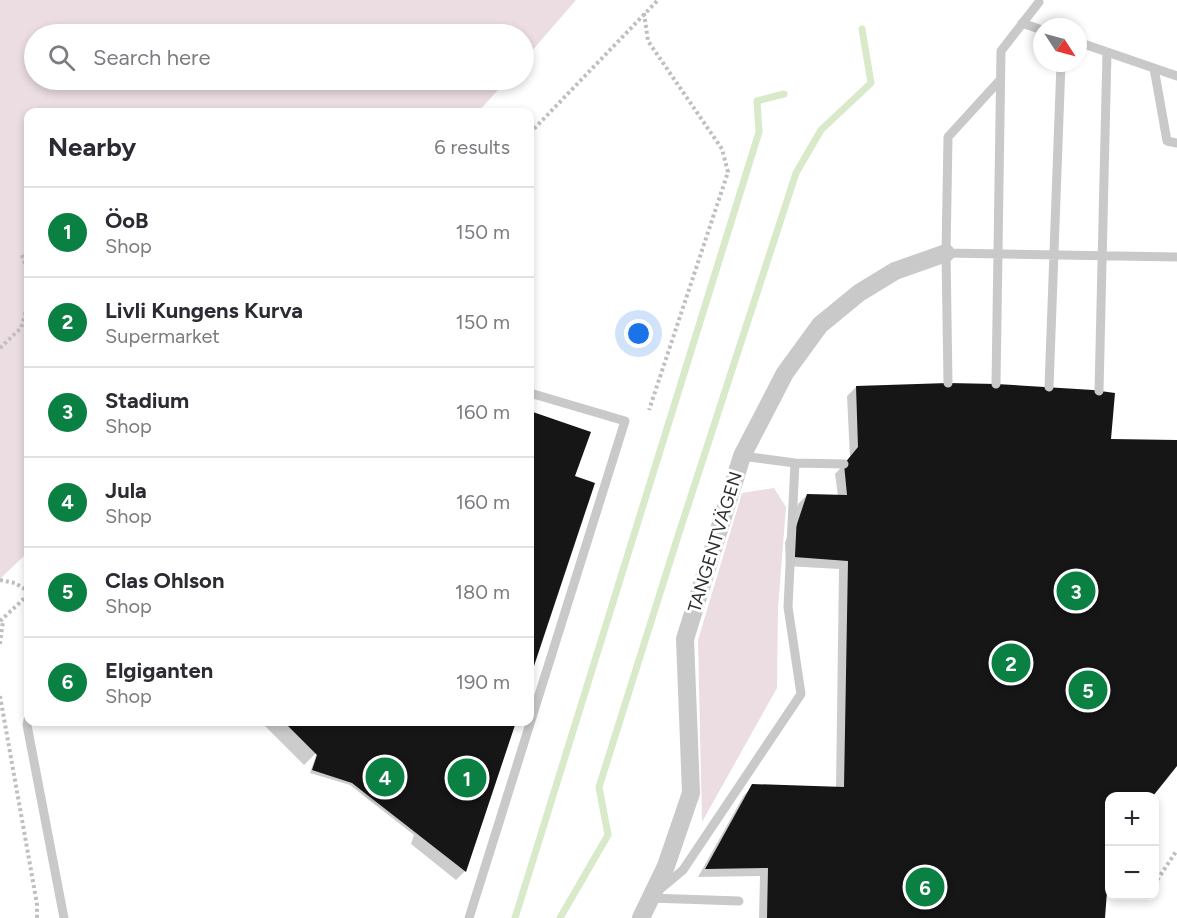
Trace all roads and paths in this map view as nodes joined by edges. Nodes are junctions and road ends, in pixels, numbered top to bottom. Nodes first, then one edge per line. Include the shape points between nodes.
1 (658, 0) edge
2 (1039, 2) dead end
3 (644, 14) junction
4 (1022, 23) junction
5 (1033, 27) edge
6 (1087, 45) edge
7 (1107, 52) junction
8 (1154, 68) junction
9 (1061, 72) edge
10 (1177, 76) edge
11 (1000, 80) junction
12 (534, 129) edge
13 (1177, 143) edge
14 (946, 253) junction
15 (998, 254) junction
16 (22, 255) dead end
17 (1054, 255) junction
18 (1102, 256) junction
19 (1177, 257) edge
20 (24, 261) edge
21 (24, 318) edge
22 (0, 348) edge
23 (948, 384) dead end
24 (996, 384) dead end
25 (1049, 387) dead end
26 (1099, 392) dead end
27 (534, 394) edge
28 (649, 410) dead end
29 (742, 456) junction
30 (795, 463) junction
31 (844, 464) dead end
32 (0, 580) edge
33 (24, 589) edge
34 (24, 599) edge
35 (2, 620) edge
36 (0, 645) edge
37 (0, 696) edge
38 (534, 713) edge
39 (27, 726) edge
40 (530, 726) edge
41 (1177, 850) edge
42 (1159, 879) edge
43 (650, 898) junction
44 (739, 901) dead end
45 (38, 918) edge
46 (64, 918) edge
47 (470, 918) edge
48 (641, 918) edge

1 - 3 path
2 - 4 lane
3 - 12 path
3 - 28 path via 648,41 722,149 729,172
4 - 5 lane
4 - 11 lane via 1001,51
6 - 7 lane
7 - 8 lane
7 - 18 lane
8 - 10 lane
8 - 13 lane via 1167,141
9 - 17 lane
11 - 14 lane via 948,137
11 - 15 lane
14 - 15 lane
14 - 23 lane
14 - 29 street, TANGENTVÄGEN via 895,272 858,293 819,325 785,374
15 - 17 lane
15 - 24 lane
16 - 20 path
17 - 18 lane
17 - 25 lane
18 - 19 lane
18 - 26 lane
21 - 22 path via 21,328
27 - 38 lane via 625,421
29 - 30 lane
29 - 43 street, TANGENTVÄGEN via 685,639 691,793 666,866
30 - 31 lane
30 - 43 lane via 788,607 801,694 683,870
32 - 33 path
34 - 35 path
35 - 36 path
37 - 45 path
39 - 46 lane
40 - 47 lane
41 - 42 path
43 - 44 lane
43 - 48 street, TANGENTVÄGEN

